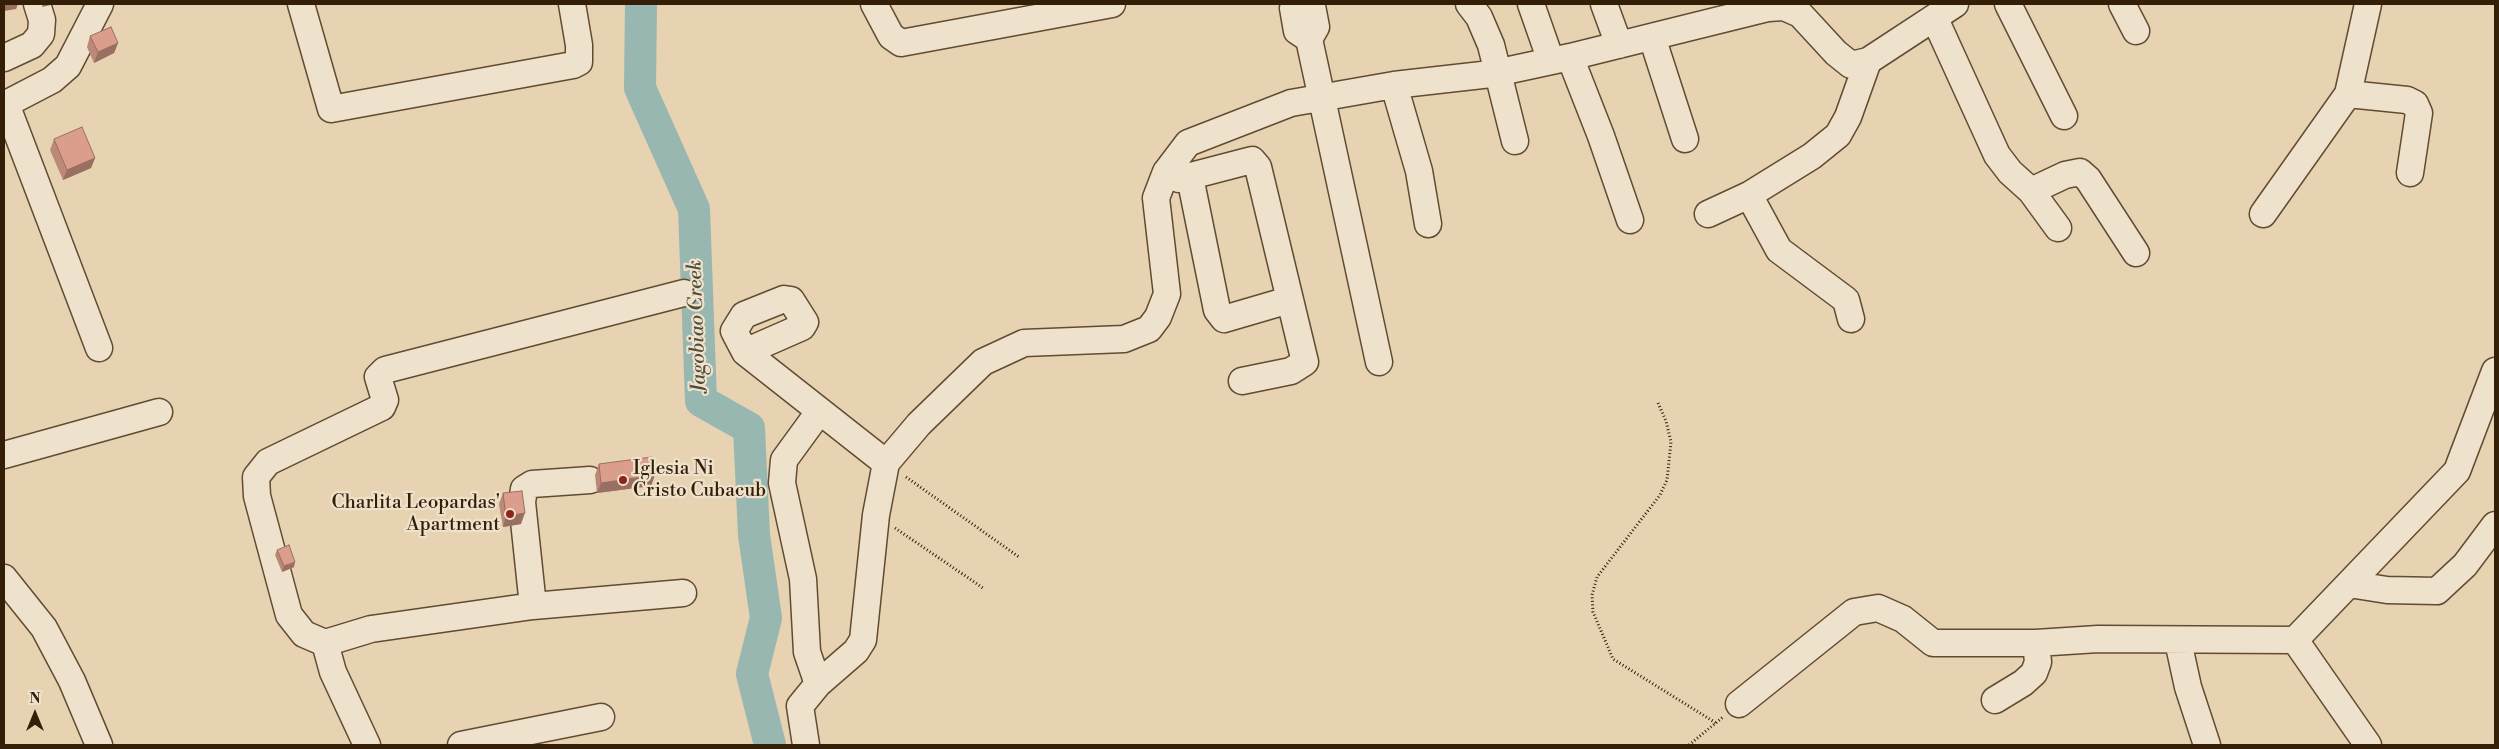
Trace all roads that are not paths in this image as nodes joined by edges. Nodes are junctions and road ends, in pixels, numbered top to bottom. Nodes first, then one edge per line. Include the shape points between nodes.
1 (38, 4) edge
2 (100, 4) edge
3 (300, 4) edge
4 (572, 4) edge
5 (874, 4) edge
6 (1112, 4) edge
7 (1296, 4) edge
8 (1309, 4) edge
9 (1469, 4) edge
10 (1531, 4) edge
11 (1604, 4) edge
12 (2008, 4) edge
13 (2122, 4) edge
14 (2368, 4) edge
15 (1801, 9) edge
16 (1945, 11) edge
17 (2136, 31) dead end
18 (1652, 37) junction
19 (1309, 39) junction
20 (1618, 45) junction
21 (4, 58) edge
22 (1560, 59) junction
23 (1868, 61) junction
24 (1499, 72) junction
25 (1394, 85) junction
26 (2348, 94) junction
27 (1322, 99) junction
28 (5, 104) edge
29 (2064, 116) dead end
30 (1685, 138) dead end
31 (1515, 142) dead end
32 (2410, 173) dead end
33 (1178, 175) junction
34 (2031, 191) junction
35 (1749, 195) junction
36 (1708, 214) dead end
37 (2262, 214) dead end
38 (1630, 220) dead end
39 (1428, 224) dead end
40 (2058, 228) dead end
41 (2136, 253) dead end
42 (684, 293) dead end
43 (1289, 300) junction
44 (1851, 319) dead end
45 (99, 348) dead end
46 (745, 352) dead end
47 (1380, 362) dead end
48 (2495, 371) edge
49 (1242, 380) dead end
50 (159, 412) dead end
51 (819, 412) junction
52 (4, 455) edge
53 (886, 463) junction
54 (590, 480) dead end
55 (2495, 525) edge
56 (2486, 552) edge
57 (4, 578) edge
58 (2348, 584) junction
59 (683, 593) dead end
60 (533, 606) junction
61 (2296, 640) junction
62 (2178, 641) junction
63 (325, 643) junction
64 (2036, 643) junction
65 (818, 684) junction
66 (1995, 700) dead end
67 (1739, 704) road end
68 (601, 717) dead end
69 (99, 745) edge
70 (367, 745) edge
71 (461, 745) edge
72 (806, 745) edge
73 (2207, 745) edge
74 (2368, 745) edge

1 - 21 street via 41,34 32,45
2 - 28 street via 68,66 52,80
3 - 4 street via 330,109 573,65 579,62 579,45
5 - 6 street via 891,36 901,42
7 - 19 street via 1293,8 1297,31
8 - 19 street via 1316,27
9 - 24 street via 1491,45
10 - 22 street
11 - 20 street
12 - 29 street
13 - 17 street
14 - 26 street
15 - 18 street via 1768,8
15 - 23 street via 1836,53 1852,66
16 - 23 street
16 - 34 street via 1997,155
18 - 20 street
18 - 30 street
19 - 27 street
20 - 22 street
22 - 24 street
22 - 38 street via 1601,136
23 - 35 street via 1848,117 1838,135 1812,156
24 - 25 street
24 - 31 street
25 - 27 street
25 - 39 street via 1419,171
26 - 32 street via 2407,100 2415,104 2419,113
26 - 37 street
27 - 33 street via 1291,103 1188,143
27 - 47 street
28 - 45 street
33 - 43 street via 1217,310 1224,319
33 - 43 street via 1252,160 1258,167
33 - 53 street via 1156,198 1167,294 1158,317 1149,329 1124,339 1024,343 983,362
34 - 40 street
34 - 41 street via 2080,172 2088,178
35 - 36 street
35 - 44 street via 1779,250 1846,300
42 - 63 street via 385,370 378,377 385,400 382,407 268,462 256,477 257,496 289,615 304,634
43 - 49 street via 1305,362 1291,371
46 - 51 street
48 - 58 street via 2457,471
50 - 52 street
51 - 53 street
51 - 65 street via 784,460 782,483 803,579 807,652
53 - 65 street via 876,515 863,640 856,651
54 - 60 street via 532,484 524,489 522,502
55 - 56 street
56 - 58 street via 2465,565 2437,591 2387,590
57 - 69 street via 44,628
58 - 61 street
59 - 60 street
60 - 63 street via 371,629
61 - 62 street
61 - 74 street
62 - 64 street via 2098,639
62 - 73 street via 2188,687
63 - 70 street via 334,672
64 - 66 street via 2038,662 2034,673 2024,683
64 - 67 street via 1933,644 1903,619 1878,608 1854,612
65 - 72 street via 800,706
68 - 71 street

